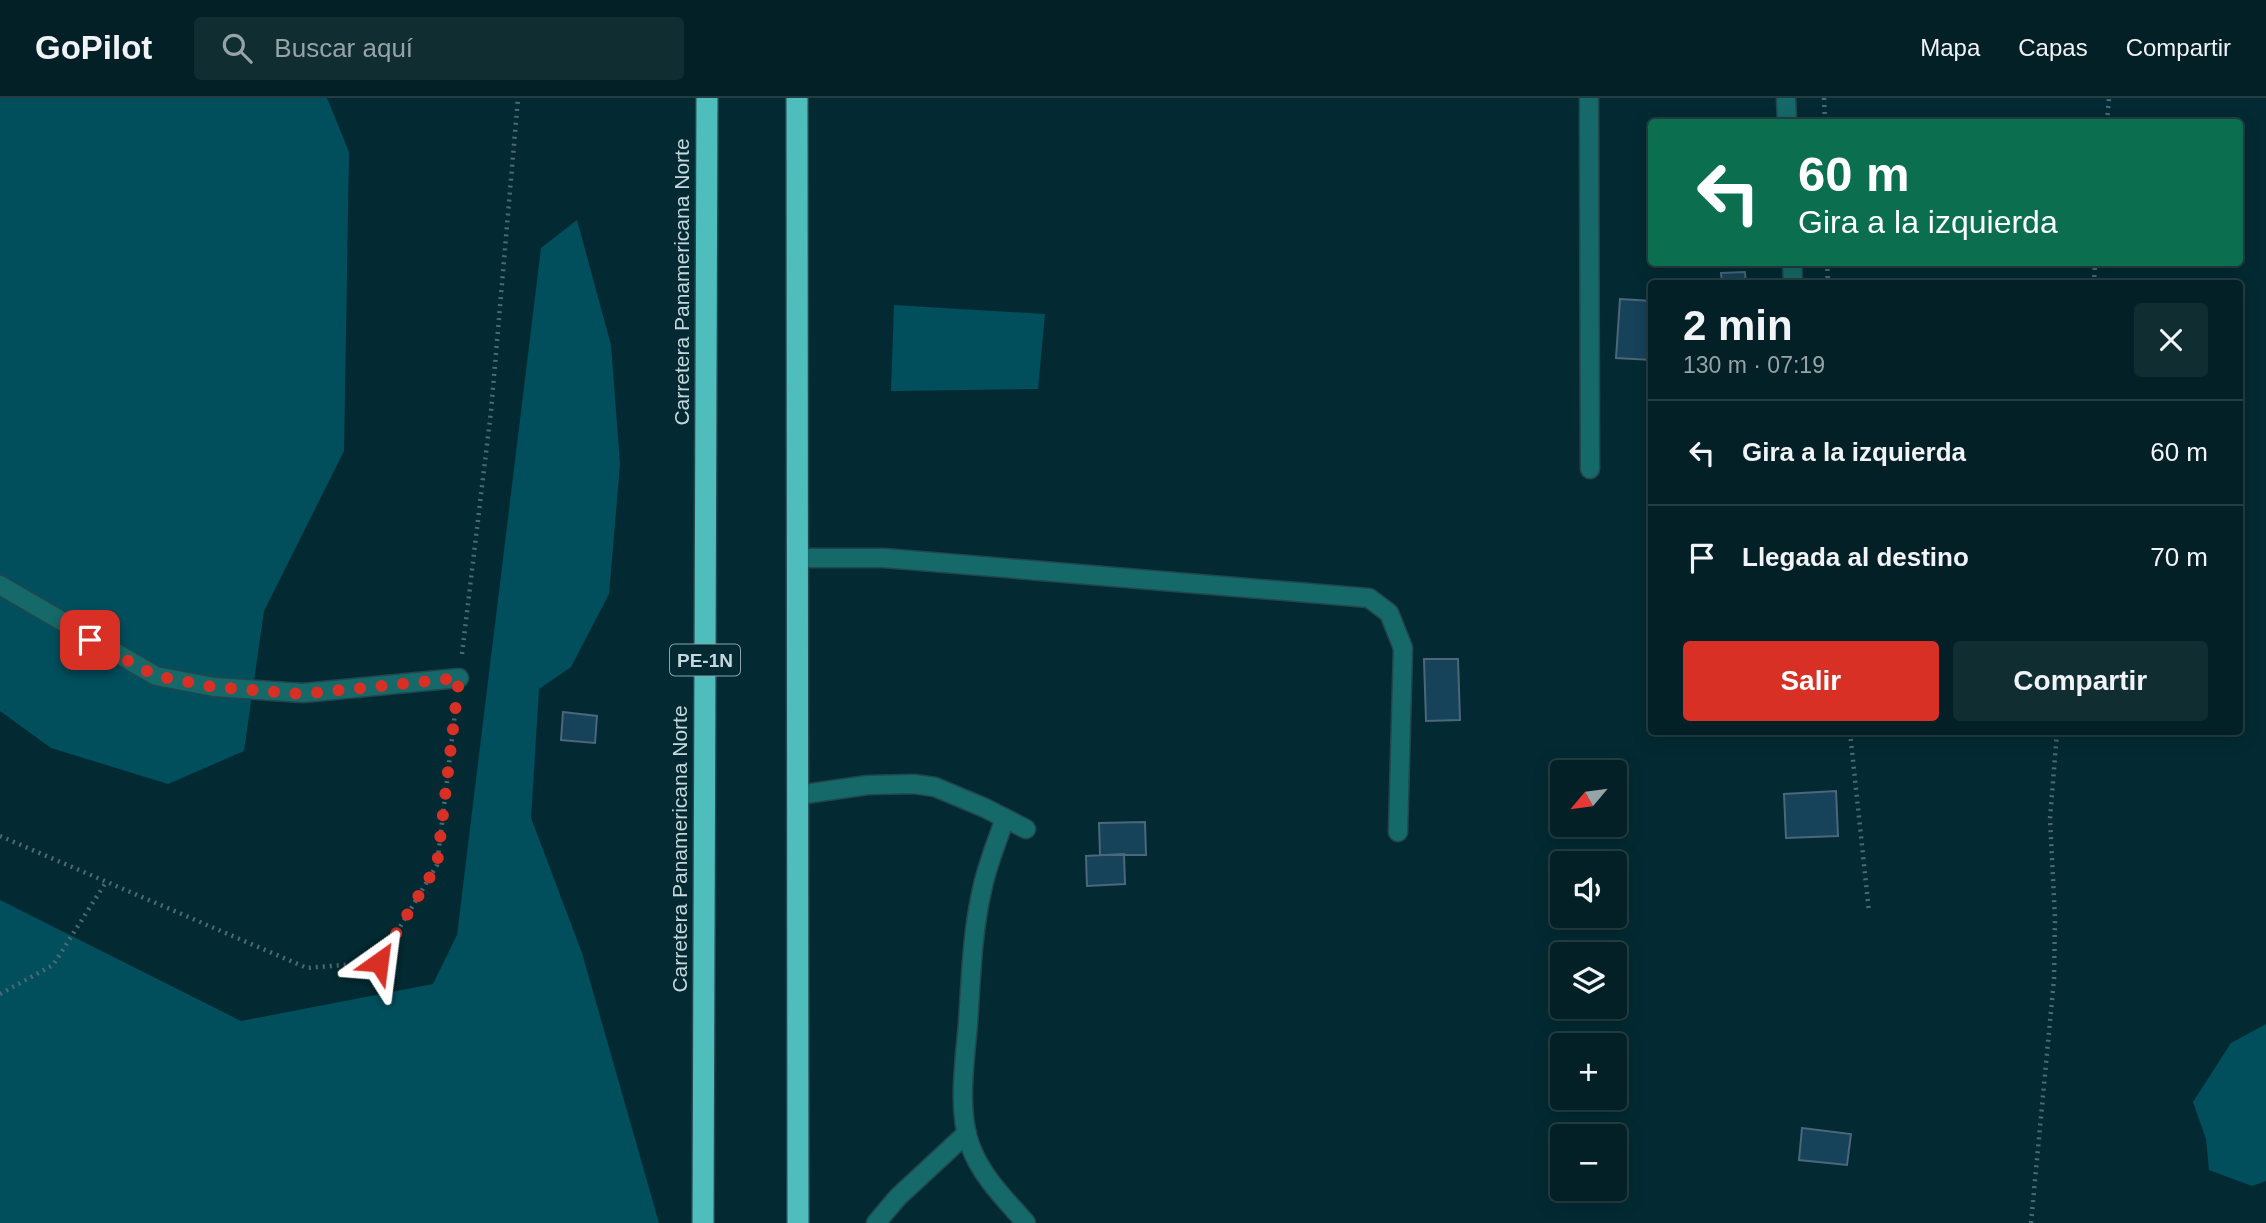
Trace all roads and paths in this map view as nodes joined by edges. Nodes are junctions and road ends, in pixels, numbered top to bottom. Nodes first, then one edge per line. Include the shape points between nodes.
1 (518, 98) edge
2 (707, 98) edge
3 (797, 98) edge
4 (1589, 98) edge
5 (1786, 98) edge
6 (1824, 98) edge
7 (2109, 98) edge
8 (1787, 119) edge
9 (1825, 119) edge
10 (2107, 119) edge
11 (1590, 469) dead end
12 (797, 558) junction
13 (0, 585) edge
14 (459, 678) junction
15 (1850, 735) edge
16 (2057, 735) edge
17 (797, 795) junction
18 (1005, 818) junction
19 (1026, 829) dead end
20 (1398, 832) dead end
21 (0, 836) edge
22 (106, 882) junction
23 (1869, 912) dead end
24 (0, 994) edge
25 (967, 1133) junction
26 (703, 1223) edge
27 (798, 1223) edge
28 (876, 1223) edge
29 (1026, 1223) edge
30 (2031, 1223) edge

1 - 14 path via 491,411
2 - 26 highway, Carretera Panamericana Norte / PE-1N
3 - 12 highway
4 - 11 lane
5 - 8 lane
6 - 9 path
7 - 10 path
12 - 17 highway
12 - 20 lane via 884,558 1369,598 1389,613 1403,648
13 - 14 lane via 156,676 214,687 303,694
14 - 22 path via 437,865 379,962 307,968
15 - 23 path
16 - 30 path via 2050,819 2054,979
17 - 18 lane via 914,784 935,787
17 - 27 highway
18 - 19 lane
18 - 25 lane via 982,888 975,936 964,1087
21 - 22 path
22 - 24 path via 53,965
25 - 28 lane
25 - 29 lane via 985,1175

